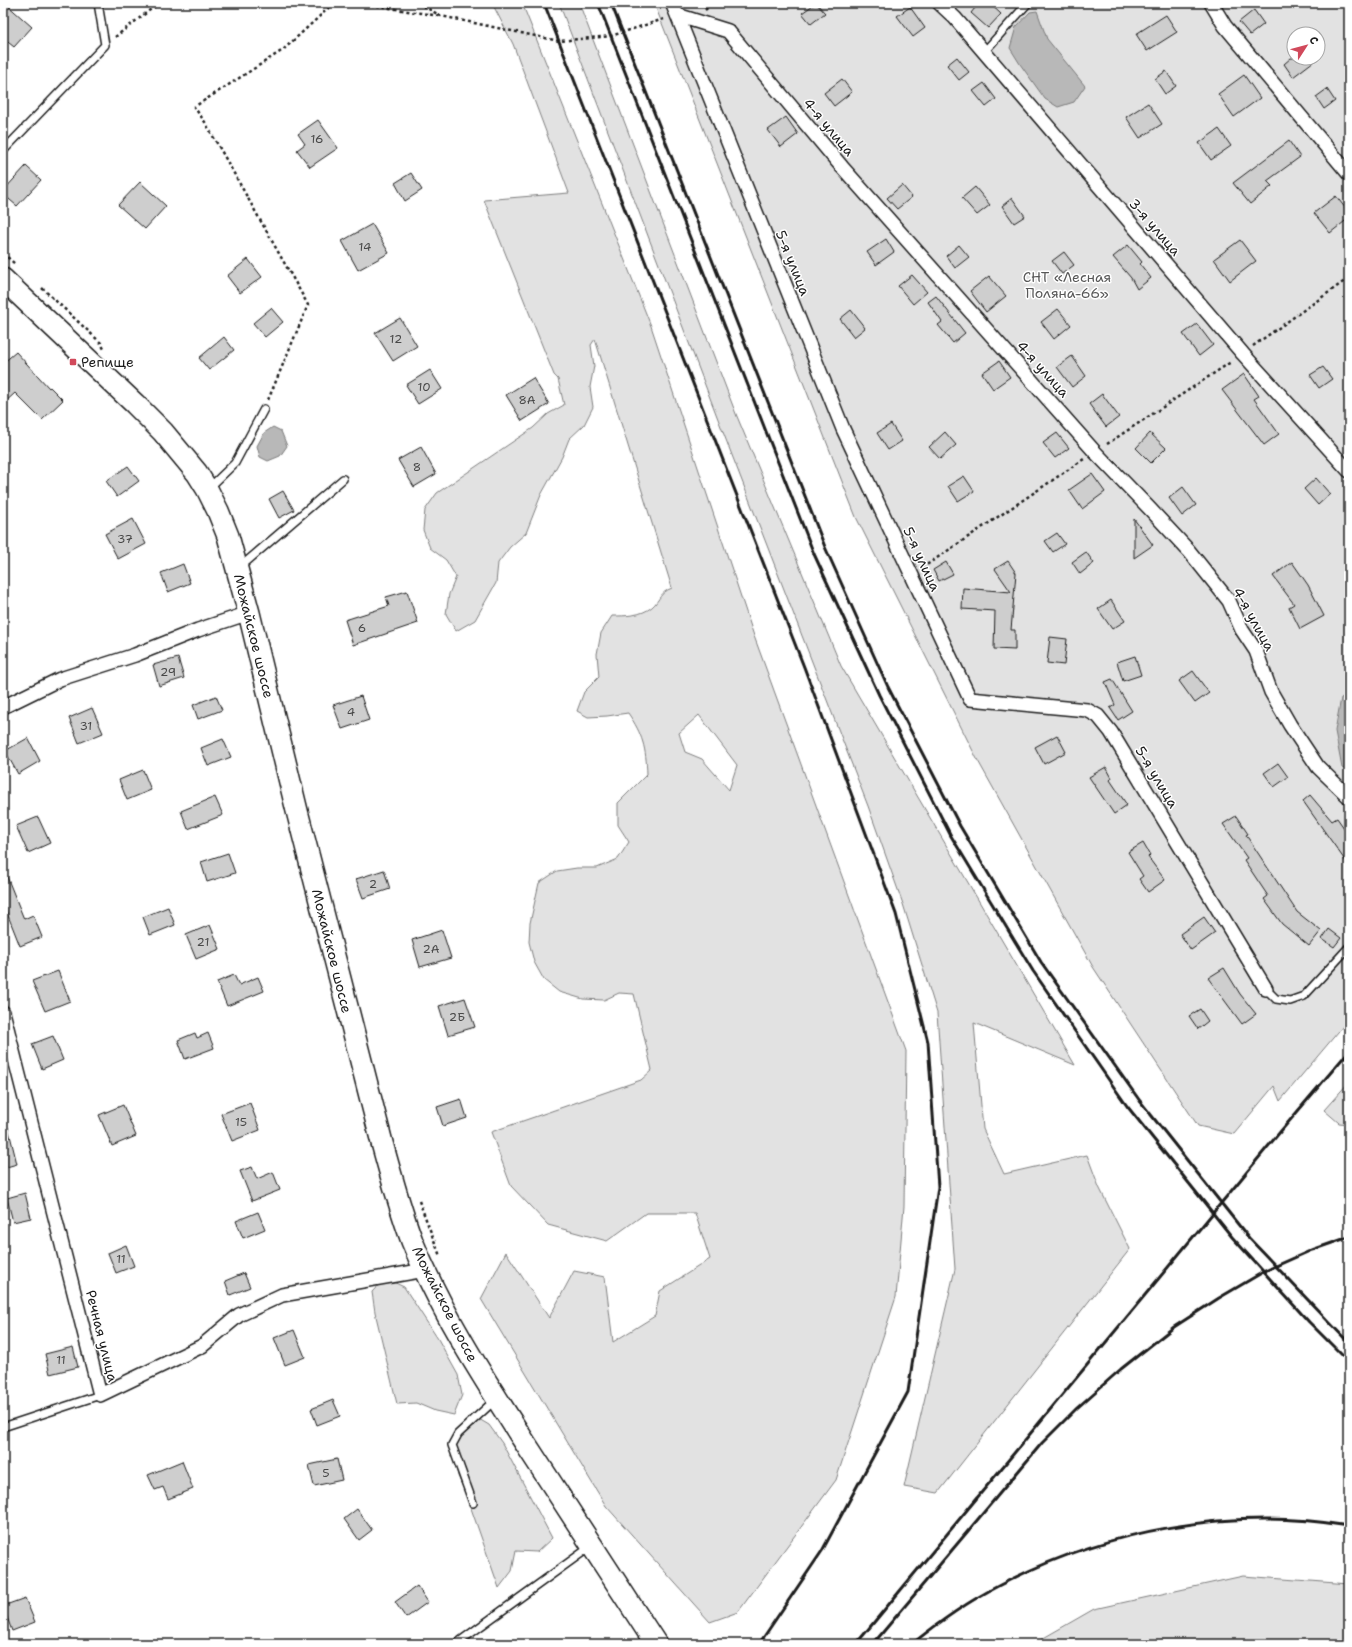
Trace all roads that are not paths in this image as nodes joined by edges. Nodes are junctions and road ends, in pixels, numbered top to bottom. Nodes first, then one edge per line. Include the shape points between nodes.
1 (98, 3) edge
2 (939, 3) edge
3 (1028, 3) edge
4 (1211, 3) edge
5 (674, 9) edge
6 (984, 52) junction
7 (3, 151) edge
8 (1349, 174) edge
9 (3, 279) edge
10 (264, 409) road end
11 (1349, 471) edge
12 (342, 479) dead end
13 (207, 489) junction
14 (237, 569) junction
15 (249, 613) junction
16 (3, 707) edge
17 (1349, 797) edge
18 (1349, 947) edge
19 (1266, 989) joint
20 (3, 1012) edge
21 (433, 1264) junction
22 (100, 1395) junction
23 (496, 1399) junction
24 (3, 1427) edge
25 (473, 1503) dead end
26 (592, 1546) junction
27 (456, 1644) edge
28 (656, 1644) edge

1 - 7 lane via 105,45
2 - 6 street, 3-я улица via 956,18
3 - 6 lane
4 - 8 street via 1225,26
5 - 17 street, 4-я улица via 728,31 848,173 1095,452 1188,551 1229,601 1242,630 1256,651 1271,692 1290,726 1318,767
5 - 19 street, 5-я улица via 843,429 970,699 1087,710 1098,716 1111,732
6 - 11 street, 3-я улица via 1243,354
9 - 13 main road, Можайское шоссе via 136,404 183,455
10 - 13 lane via 235,462
12 - 14 lane
13 - 14 main road, Можайское шоссе via 228,536
14 - 15 main road, Можайское шоссе
15 - 16 street via 60,680
15 - 21 main road, Можайское шоссе via 394,1188 412,1240
18 - 19 lane via 1304,996 1290,1001 1276,999
20 - 22 street, Речная улица
21 - 22 street, Речная улица via 282,1295 239,1315 202,1346
21 - 23 main road, Можайское шоссе via 450,1321
22 - 24 lane
23 - 25 lane via 458,1434 452,1445
23 - 26 main road, Можайское шоссе
26 - 27 lane
26 - 28 main road, Можайское шоссе

